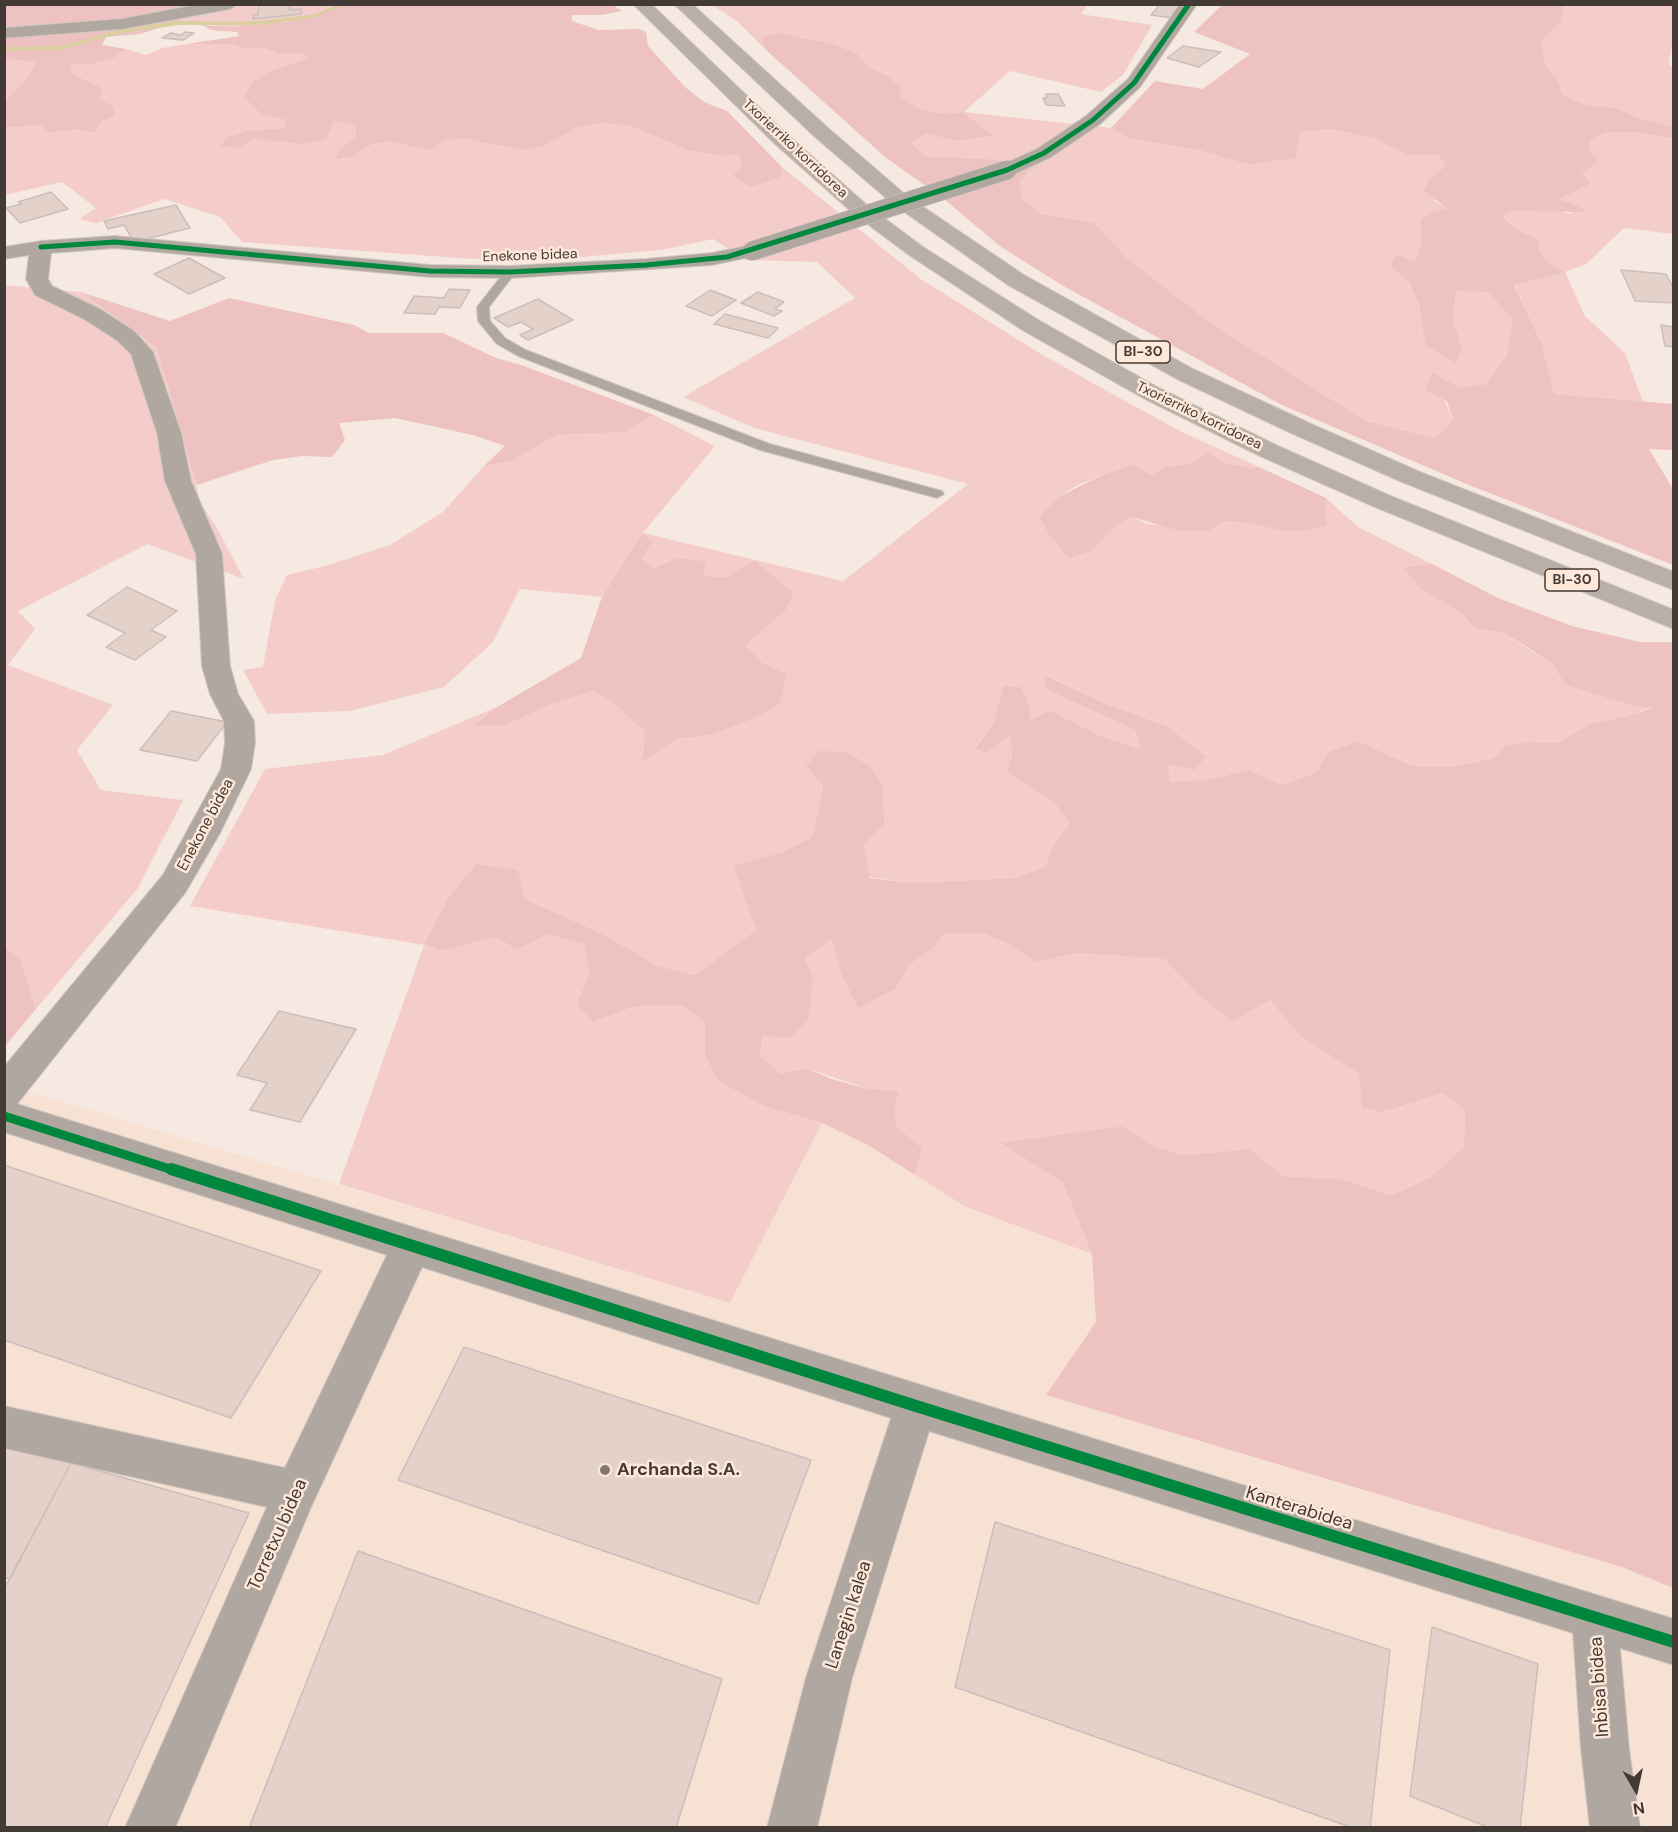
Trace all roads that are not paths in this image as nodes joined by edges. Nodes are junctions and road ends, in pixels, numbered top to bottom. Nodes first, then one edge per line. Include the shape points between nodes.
1 (230, 4) edge
2 (682, 4) edge
3 (1189, 4) edge
4 (641, 5) edge
5 (4, 33) edge
6 (41, 247) junction
7 (4, 253) edge
8 (510, 272) junction
9 (937, 494) dead end
10 (1674, 582) edge
11 (1674, 620) edge
12 (4, 1094) edge
13 (4, 1116) edge
14 (412, 1245) junction
15 (916, 1406) junction
16 (4, 1427) edge
17 (296, 1492) junction
18 (1595, 1618) junction
19 (1674, 1642) edge
20 (150, 1827) edge
21 (792, 1827) edge
22 (1615, 1827) edge

1 - 5 street via 122,24
2 - 10 highway, Txorierriko korridorea / BI-30 via 900,200 1068,310 1185,374 1300,428 1432,486
3 - 8 street, Enekone bidea, bridge via 1134,83 1093,120 1044,153 1008,170 752,251 646,265
4 - 11 highway, Txorierriko korridorea / BI-30 via 861,210 942,269 1032,326 1151,393 1280,455 1470,538
6 - 7 street, Enekone bidea
6 - 8 street, Enekone bidea via 115,242 430,271
6 - 12 street, Enekone bidea via 38,279 43,290 126,336 142,352 149,367 169,433 178,481 209,554 216,666 224,694 239,721 240,743 236,769 174,884
8 - 9 lane via 483,307 484,321 489,331 522,353 765,447
13 - 14 street, Kanterabidea
14 - 15 street, Kanterabidea
14 - 17 street, Torretxu bidea
15 - 18 street, Kanterabidea
15 - 21 street, Lanegin kalea via 829,1678
16 - 17 street
17 - 20 street, Torretxu bidea
18 - 19 street, Kanterabidea
18 - 22 street, Inbisa bidea

